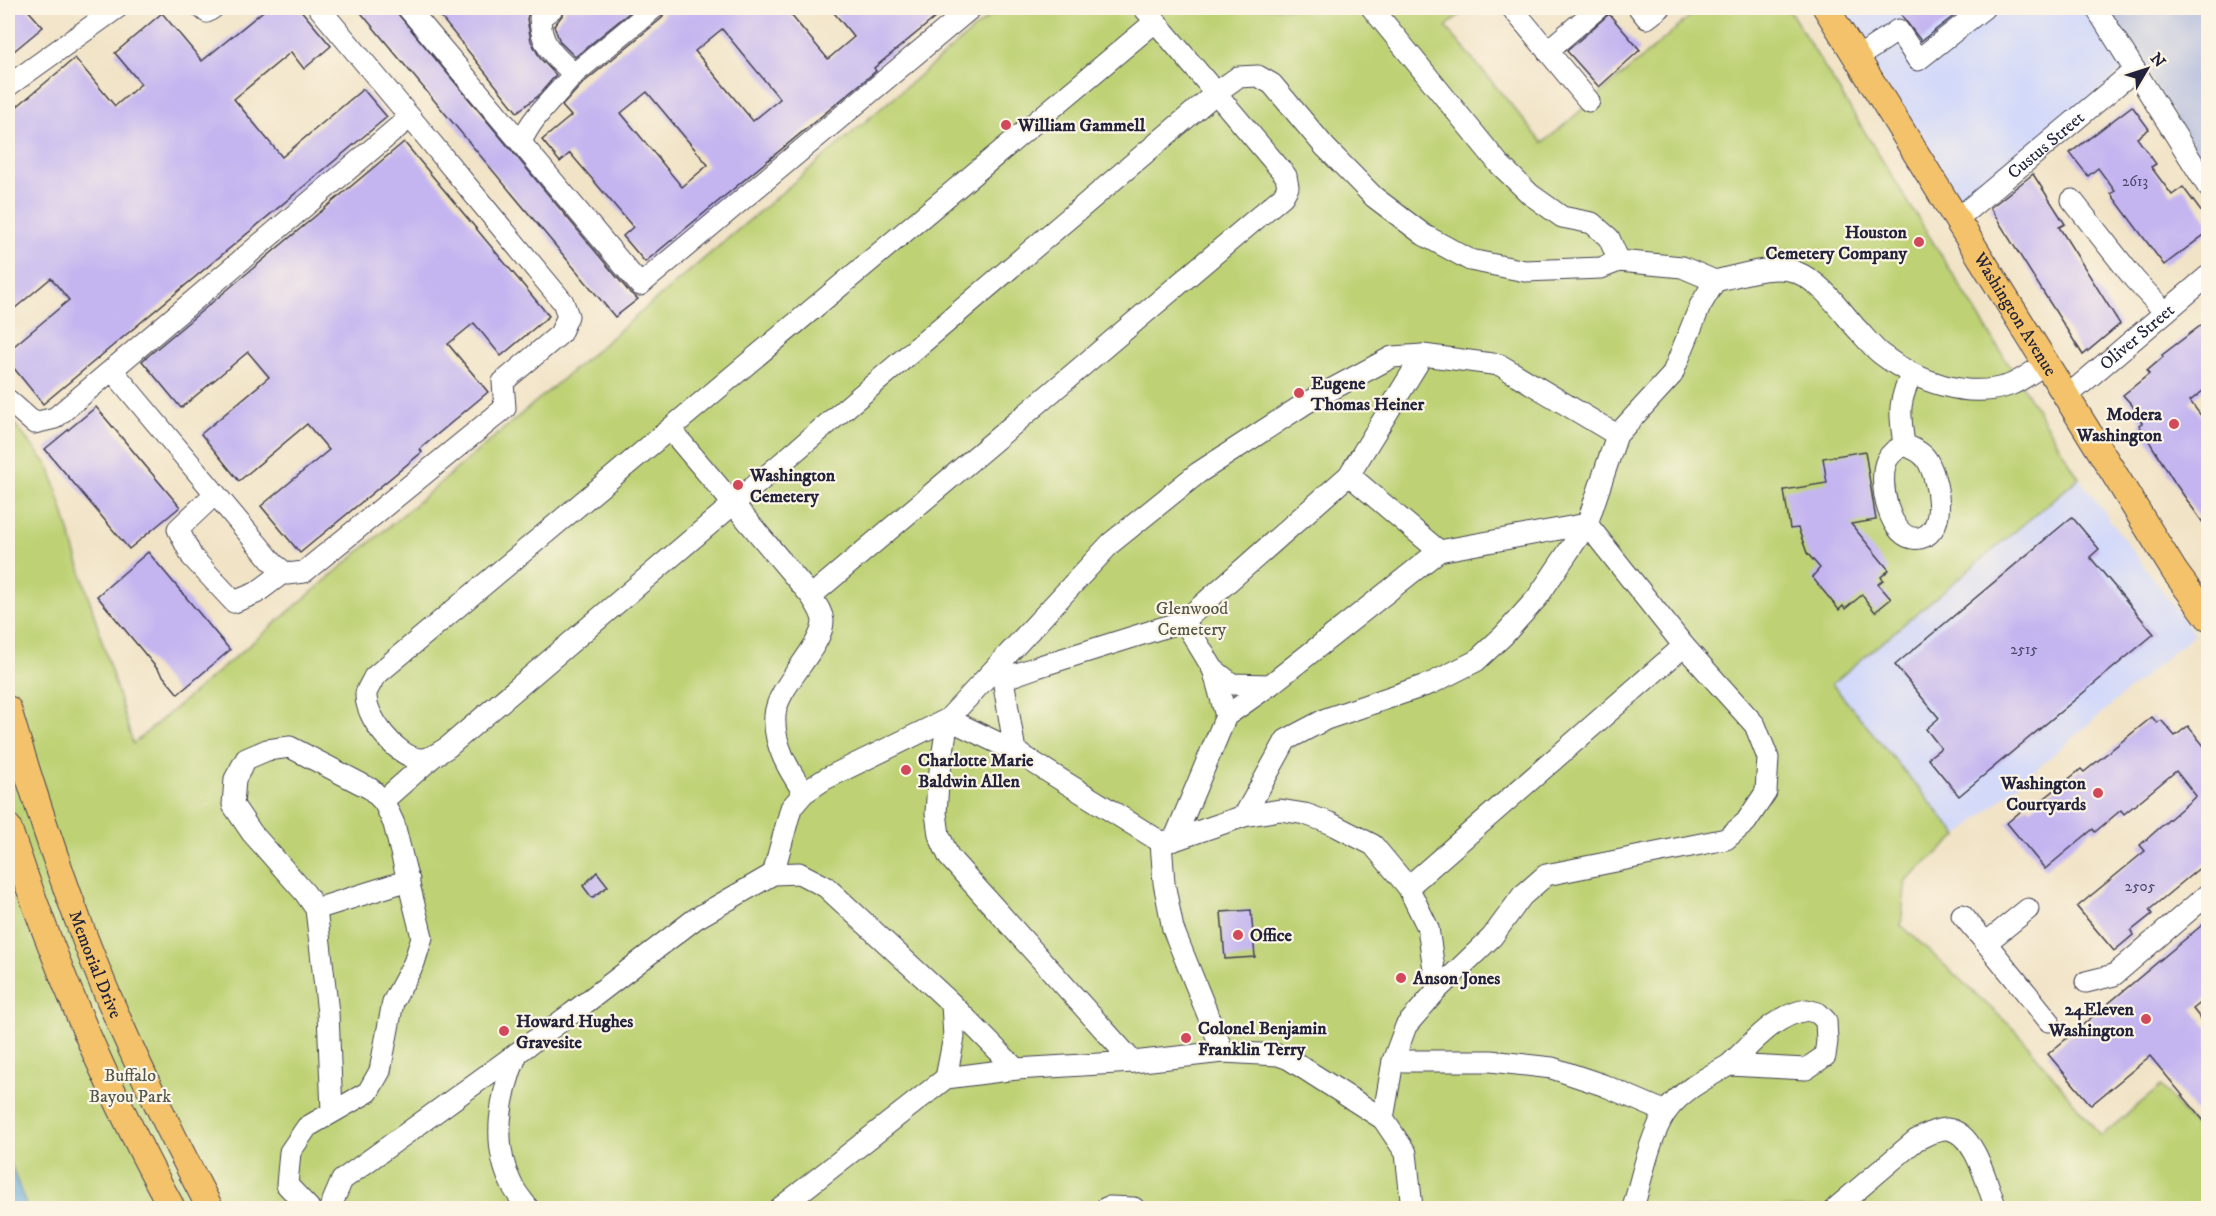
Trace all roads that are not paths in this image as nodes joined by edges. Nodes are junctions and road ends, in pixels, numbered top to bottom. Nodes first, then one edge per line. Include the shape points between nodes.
1 (117, 8) edge
2 (202, 8) edge
3 (213, 8) edge
4 (319, 8) edge
5 (408, 8) edge
6 (553, 8) edge
7 (654, 8) edge
8 (971, 8) edge
9 (1372, 8) edge
10 (1512, 8) edge
11 (1598, 8) edge
12 (1639, 8) edge
13 (1660, 8) edge
14 (1826, 8) edge
15 (1984, 8) edge
16 (2096, 8) edge
17 (1150, 14) edge
18 (1548, 51) junction
19 (1857, 58) junction
20 (2135, 70) junction
21 (574, 74) junction
22 (8, 86) edge
23 (1217, 92) junction
24 (1589, 101) dead end
25 (410, 117) junction
26 (521, 142) junction
27 (2208, 187) edge
28 (2073, 200) dead end
29 (1956, 220) junction
30 (1619, 261) junction
31 (2208, 276) edge
32 (1715, 280) junction
33 (2165, 312) junction
34 (1423, 355) junction
35 (2045, 364) junction
36 (112, 370) junction
37 (1912, 374) junction
38 (2066, 397) junction
39 (8, 400) edge
40 (670, 429) junction
41 (1617, 435) junction
42 (1904, 445) dead end
43 (1349, 475) junction
44 (215, 494) junction
45 (734, 505) junction
46 (1587, 524) junction
47 (1439, 551) junction
48 (284, 572) junction
49 (811, 596) junction
50 (2208, 618) edge
51 (1184, 621) junction
52 (1684, 646) junction
53 (1004, 669) junction
54 (1212, 669) junction
55 (1270, 685) junction
56 (8, 709) edge
57 (1226, 716) junction
58 (948, 719) junction
59 (1015, 752) junction
60 (434, 756) junction
61 (804, 793) junction
62 (383, 801) junction
63 (1244, 816) junction
64 (8, 827) edge
65 (1168, 841) junction
66 (772, 874) junction
67 (409, 880) junction
68 (1408, 887) junction
69 (2208, 894) edge
70 (316, 909) junction
71 (2028, 909) dead end
72 (1962, 915) dead end
73 (1986, 944) junction
74 (2086, 982) dead end
75 (1437, 990) junction
76 (952, 1004) junction
77 (2049, 1021) dead end
78 (1223, 1052) junction
79 (517, 1053) junction
80 (1393, 1061) junction
81 (1133, 1062) junction
82 (1729, 1065) dead end
83 (1016, 1069) junction
84 (946, 1078) junction
85 (332, 1112) junction
86 (1666, 1112) junction
87 (1383, 1119) junction
88 (171, 1209) edge
89 (210, 1209) edge
90 (309, 1209) edge
91 (330, 1209) edge
92 (528, 1209) edge
93 (780, 1209) edge
94 (1106, 1209) edge
95 (1134, 1209) edge
96 (1412, 1209) edge
97 (1633, 1209) edge
98 (1836, 1209) edge
99 (1996, 1209) edge

1 - 22 street
2 - 3 street via 207,12
4 - 25 street
5 - 26 street
6 - 21 street via 540,18 541,36
7 - 21 street
8 - 26 street via 640,285
9 - 30 street via 1499,164 1530,194 1562,217 1592,223 1609,238
10 - 18 street
11 - 18 street
12 - 13 street via 1647,18
14 - 19 main road, Washington Avenue
15 - 19 street via 1918,60 1898,30
16 - 20 street
17 - 23 street
17 - 40 street
18 - 24 street
19 - 29 main road, Washington Avenue
20 - 27 street
20 - 29 street, Custus Street
21 - 26 street via 536,115
23 - 30 street via 1238,77 1258,76 1272,84 1374,197 1424,235 1470,260 1525,271 1601,268
23 - 45 street
23 - 49 street via 1286,176 1288,187 1283,196
25 - 36 street
25 - 48 street via 563,302 568,316 560,334 502,382 505,408 304,572
28 - 33 street
29 - 35 main road, Washington Avenue
30 - 32 street via 1682,267
31 - 33 street, Oliver Street
32 - 37 street via 1769,269 1796,272 1821,289 1880,354
32 - 41 street via 1672,375
33 - 38 street, Oliver Street
34 - 41 street via 1500,365
34 - 43 street
34 - 53 street via 1392,357 1306,403 1198,472 1111,543
35 - 37 street via 2011,385 1989,390 1964,390
35 - 38 main road, Washington Avenue
36 - 39 street via 55,418 34,423
36 - 44 street
37 - 42 street via 1899,408
38 - 50 main road, Washington Avenue
40 - 45 street
40 - 60 street via 374,677 366,694 370,713 391,743 405,755 421,759
41 - 46 street
43 - 47 street
43 - 51 street
44 - 48 street
44 - 48 street via 178,529 192,557 234,602 256,593
45 - 49 street
45 - 60 street
46 - 47 street
46 - 52 street
46 - 63 street via 1537,598 1476,661 1432,683 1326,719 1286,740
47 - 55 street
49 - 61 street via 823,621 820,634 781,698 774,718 777,741
51 - 53 street
51 - 54 street
52 - 68 street
52 - 75 street via 1755,725 1768,758 1766,792 1746,822 1726,839 1546,875 1522,896 1492,937
53 - 58 street
53 - 59 street
54 - 55 street via 1232,684
54 - 57 street
55 - 57 street
56 - 89 main road, Memorial Drive via 54,855 86,940 130,1048
57 - 65 street
58 - 59 street
58 - 61 street
58 - 81 street via 936,813 939,835 949,857
59 - 65 street
60 - 62 street
61 - 66 street via 791,808
62 - 67 street via 394,824
62 - 70 street via 371,789 290,747 267,750 246,759 234,779 233,805
63 - 65 street
63 - 68 street via 1280,810 1330,824 1373,845
64 - 88 main road, Memorial Drive via 54,953
65 - 78 street via 1164,884 1173,930
66 - 76 street via 799,873 826,887
66 - 79 street via 695,919
67 - 70 street
67 - 85 street via 422,937 414,963 393,1002 380,1071 368,1092
68 - 75 street via 1428,928
69 - 74 street via 2114,975
70 - 85 street via 328,1013
71 - 73 street
72 - 73 street
73 - 77 street
75 - 80 street via 1406,1026
76 - 83 street
76 - 84 street via 954,1037
78 - 81 street
78 - 87 street via 1278,1054
79 - 91 street via 342,1180
79 - 92 street via 506,1078 501,1104 501,1152 512,1185
80 - 86 street via 1491,1061 1552,1068
80 - 87 street
81 - 83 street
82 - 86 street via 1694,1085
83 - 84 street
84 - 93 street
85 - 90 street via 307,1127 290,1152 287,1185
86 - 97 street via 1652,1142
87 - 96 street via 1406,1153
94 - 95 street
98 - 99 street via 1917,1140 1946,1129 1963,1135 1973,1148

